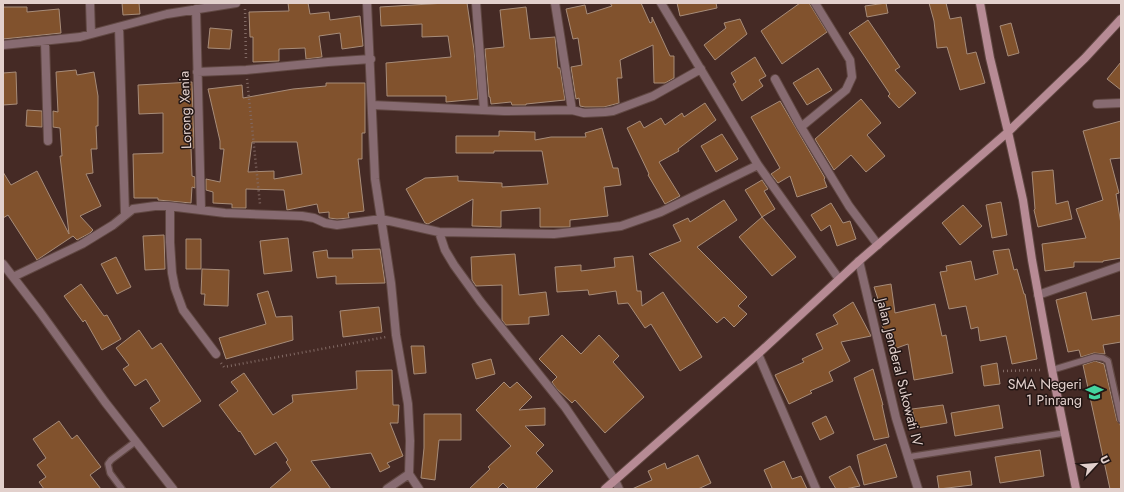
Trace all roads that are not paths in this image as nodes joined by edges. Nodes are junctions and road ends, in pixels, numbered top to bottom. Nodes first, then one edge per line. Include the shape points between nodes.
1 (90, 3) edge
2 (236, 3) edge
3 (367, 3) edge
4 (476, 3) edge
5 (555, 3) edge
6 (661, 3) edge
7 (815, 3) edge
8 (980, 3) edge
9 (196, 9) junction
10 (1121, 19) edge
11 (119, 27) junction
12 (91, 34) junction
13 (45, 41) junction
14 (3, 45) edge
15 (371, 60) junction
16 (701, 69) junction
17 (197, 72) junction
18 (775, 79) dead end
19 (1121, 103) edge
20 (1097, 104) dead end
21 (372, 105) junction
22 (484, 110) junction
23 (572, 110) junction
24 (801, 127) junction
25 (1008, 132) junction
26 (48, 141) dead end
27 (758, 165) junction
28 (170, 207) junction
29 (201, 209) junction
30 (125, 214) junction
31 (381, 219) junction
32 (440, 232) junction
33 (878, 245) junction
34 (859, 261) junction
35 (3, 264) edge
36 (1121, 266) edge
37 (13, 277) junction
38 (839, 279) junction
39 (1038, 295) junction
40 (216, 354) road end
41 (758, 354) junction
42 (1052, 370) junction
43 (1121, 420) edge
44 (1064, 433) junction
45 (136, 442) junction
46 (908, 457) junction
47 (409, 474) junction
48 (615, 480) junction
49 (122, 489) edge
50 (173, 489) edge
51 (386, 489) edge
52 (419, 489) edge
53 (605, 489) edge
54 (619, 489) edge
55 (816, 489) edge
56 (918, 489) edge
57 (1076, 489) edge

1 - 12 street
2 - 9 street
3 - 15 street
4 - 22 street
5 - 23 street
6 - 16 street
7 - 24 street via 850,60 852,77 846,90
8 - 25 street
9 - 11 street
9 - 17 street, Lorong Xenia
10 - 25 street via 1085,58
11 - 12 street
11 - 30 street
12 - 13 street
13 - 14 street
13 - 26 street
15 - 17 street
15 - 21 street
16 - 23 street via 654,96 613,111 584,113
16 - 27 street
17 - 29 street, Lorong Xenia
18 - 24 street
19 - 20 street
21 - 22 street
21 - 31 street via 375,178
22 - 23 street
24 - 33 street via 849,206
25 - 33 street
25 - 39 street via 1023,200
27 - 32 street via 661,212 621,226 554,234
27 - 38 street
28 - 29 street
28 - 30 street via 133,209
28 - 40 street via 170,242 175,288 184,310
29 - 31 street via 225,213 302,216 337,225
30 - 37 street via 113,225 82,244
31 - 32 street
31 - 47 street via 408,404
32 - 48 street via 445,250 480,301 565,407
33 - 34 street
34 - 38 street
34 - 46 street, Jalan Jenderal Sukowati IV via 887,384
35 - 37 street
36 - 39 street
37 - 45 street
38 - 41 street
39 - 42 street
41 - 48 street
41 - 55 street
42 - 43 lane via 1095,357 1103,358 1108,362
42 - 44 street
44 - 46 lane
44 - 57 street
45 - 49 lane via 108,464 110,473
45 - 50 street
46 - 56 street, Jalan Jenderal Sukowati IV
47 - 51 street
47 - 52 street
48 - 53 street
48 - 54 street

